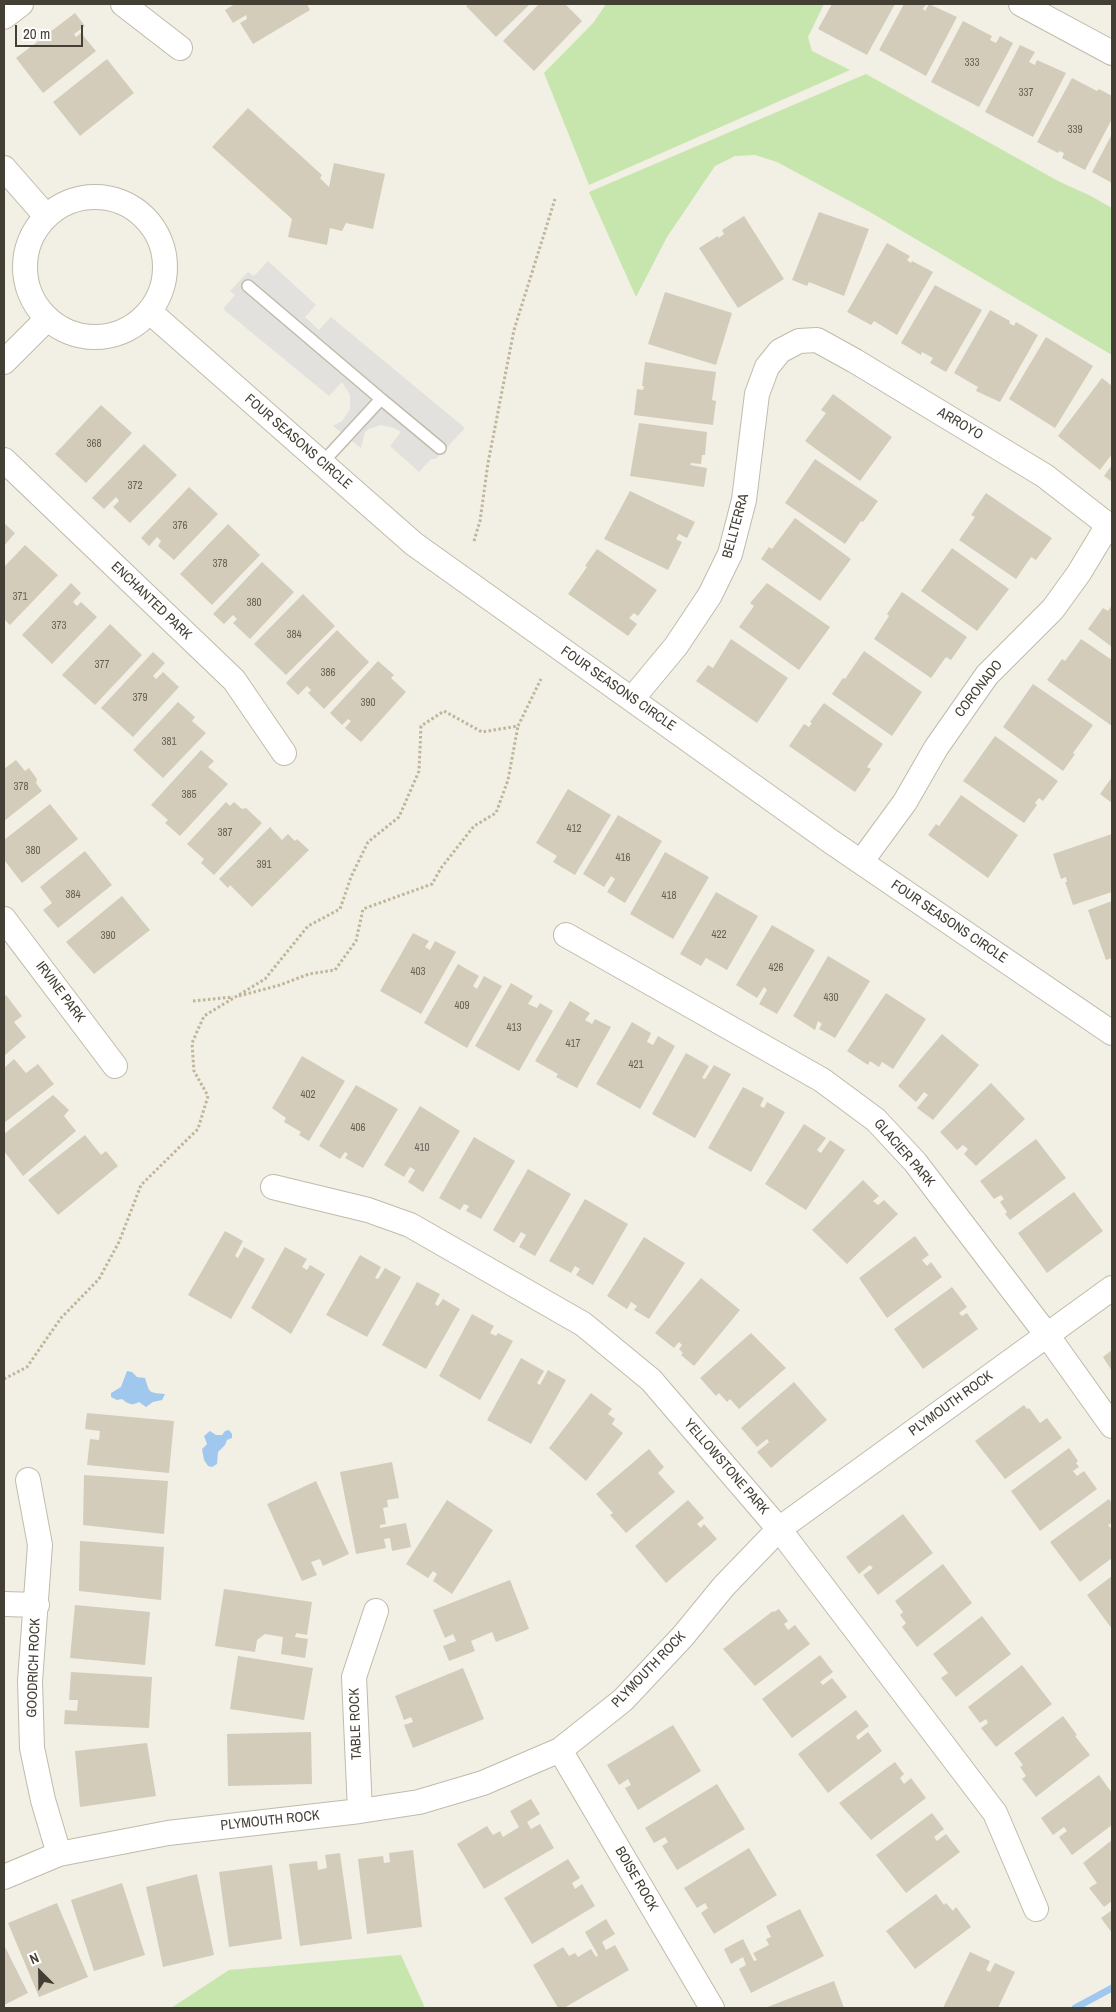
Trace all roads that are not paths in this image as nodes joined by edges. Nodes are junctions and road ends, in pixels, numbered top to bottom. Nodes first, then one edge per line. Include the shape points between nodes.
1 (21, 4) edge
2 (123, 4) edge
3 (1021, 4) edge
4 (4, 17) edge
5 (180, 48) dead end
6 (1112, 53) edge
7 (4, 168) edge
8 (46, 216) junction
9 (248, 286) dead end
10 (150, 312) junction
11 (47, 319) junction
12 (799, 341) joint
13 (4, 362) edge
14 (381, 399) junction
15 (440, 448) dead end
16 (4, 460) edge
17 (322, 463) junction
18 (1110, 526) edge
19 (632, 699) junction
20 (284, 753) dead end
21 (861, 862) junction
22 (4, 919) edge
23 (566, 935) dead end
24 (1112, 1033) edge
25 (115, 1066) dead end
26 (273, 1187) dead end
27 (1112, 1288) edge
28 (1047, 1335) junction
29 (1112, 1426) edge
30 (28, 1480) dead end
31 (779, 1529) junction
32 (4, 1604) edge
33 (37, 1605) junction
34 (376, 1611) dead end
35 (560, 1750) junction
36 (360, 1811) junction
37 (59, 1854) junction
38 (4, 1877) edge
39 (1036, 1910) dead end
40 (712, 2008) edge

1 - 4 street
2 - 5 street
3 - 6 street
7 - 8 street
8 - 10 street via 66,203 89,197 112,198 134,208 152,224 163,245 166,269 162,292
8 - 11 street via 32,234 25,256 25,279 33,301
9 - 14 lane
10 - 11 street via 132,327 111,336 88,338 66,332
10 - 17 street, FOUR SEASONS CIRCLE
11 - 13 street
12 - 18 street, ARROYO via 817,340 855,361 1045,476
12 - 19 street, BELLTERRA via 780,350 766,367 758,394 744,500 730,554 710,595 676,646
14 - 15 lane
14 - 17 lane
16 - 20 street, ENCHANTED PARK via 234,680
17 - 19 street, FOUR SEASONS CIRCLE via 414,544
18 - 21 street, CORONADO via 1053,609 987,675
19 - 21 street, FOUR SEASONS CIRCLE
21 - 24 street, FOUR SEASONS CIRCLE
22 - 25 street, IRVINE PARK
23 - 28 street, GLACIER PARK via 822,1080 876,1120 915,1162
26 - 31 street, YELLOWSTONE PARK via 368,1210 410,1225 583,1324 651,1380
27 - 28 street, PLYMOUTH ROCK
28 - 29 street, GLACIER PARK
28 - 31 street, PLYMOUTH ROCK
30 - 33 street, GOODRICH ROCK via 40,1545
31 - 35 street, PLYMOUTH ROCK via 623,1700
31 - 39 street, YELLOWSTONE PARK via 995,1813
32 - 33 street
33 - 37 street, GOODRICH ROCK via 30,1681 32,1748
34 - 36 street, TABLE ROCK via 354,1677
35 - 36 street, PLYMOUTH ROCK via 483,1783 419,1802
35 - 40 street, BOISE ROCK
36 - 37 street, PLYMOUTH ROCK via 168,1833
37 - 38 street, PLYMOUTH ROCK

